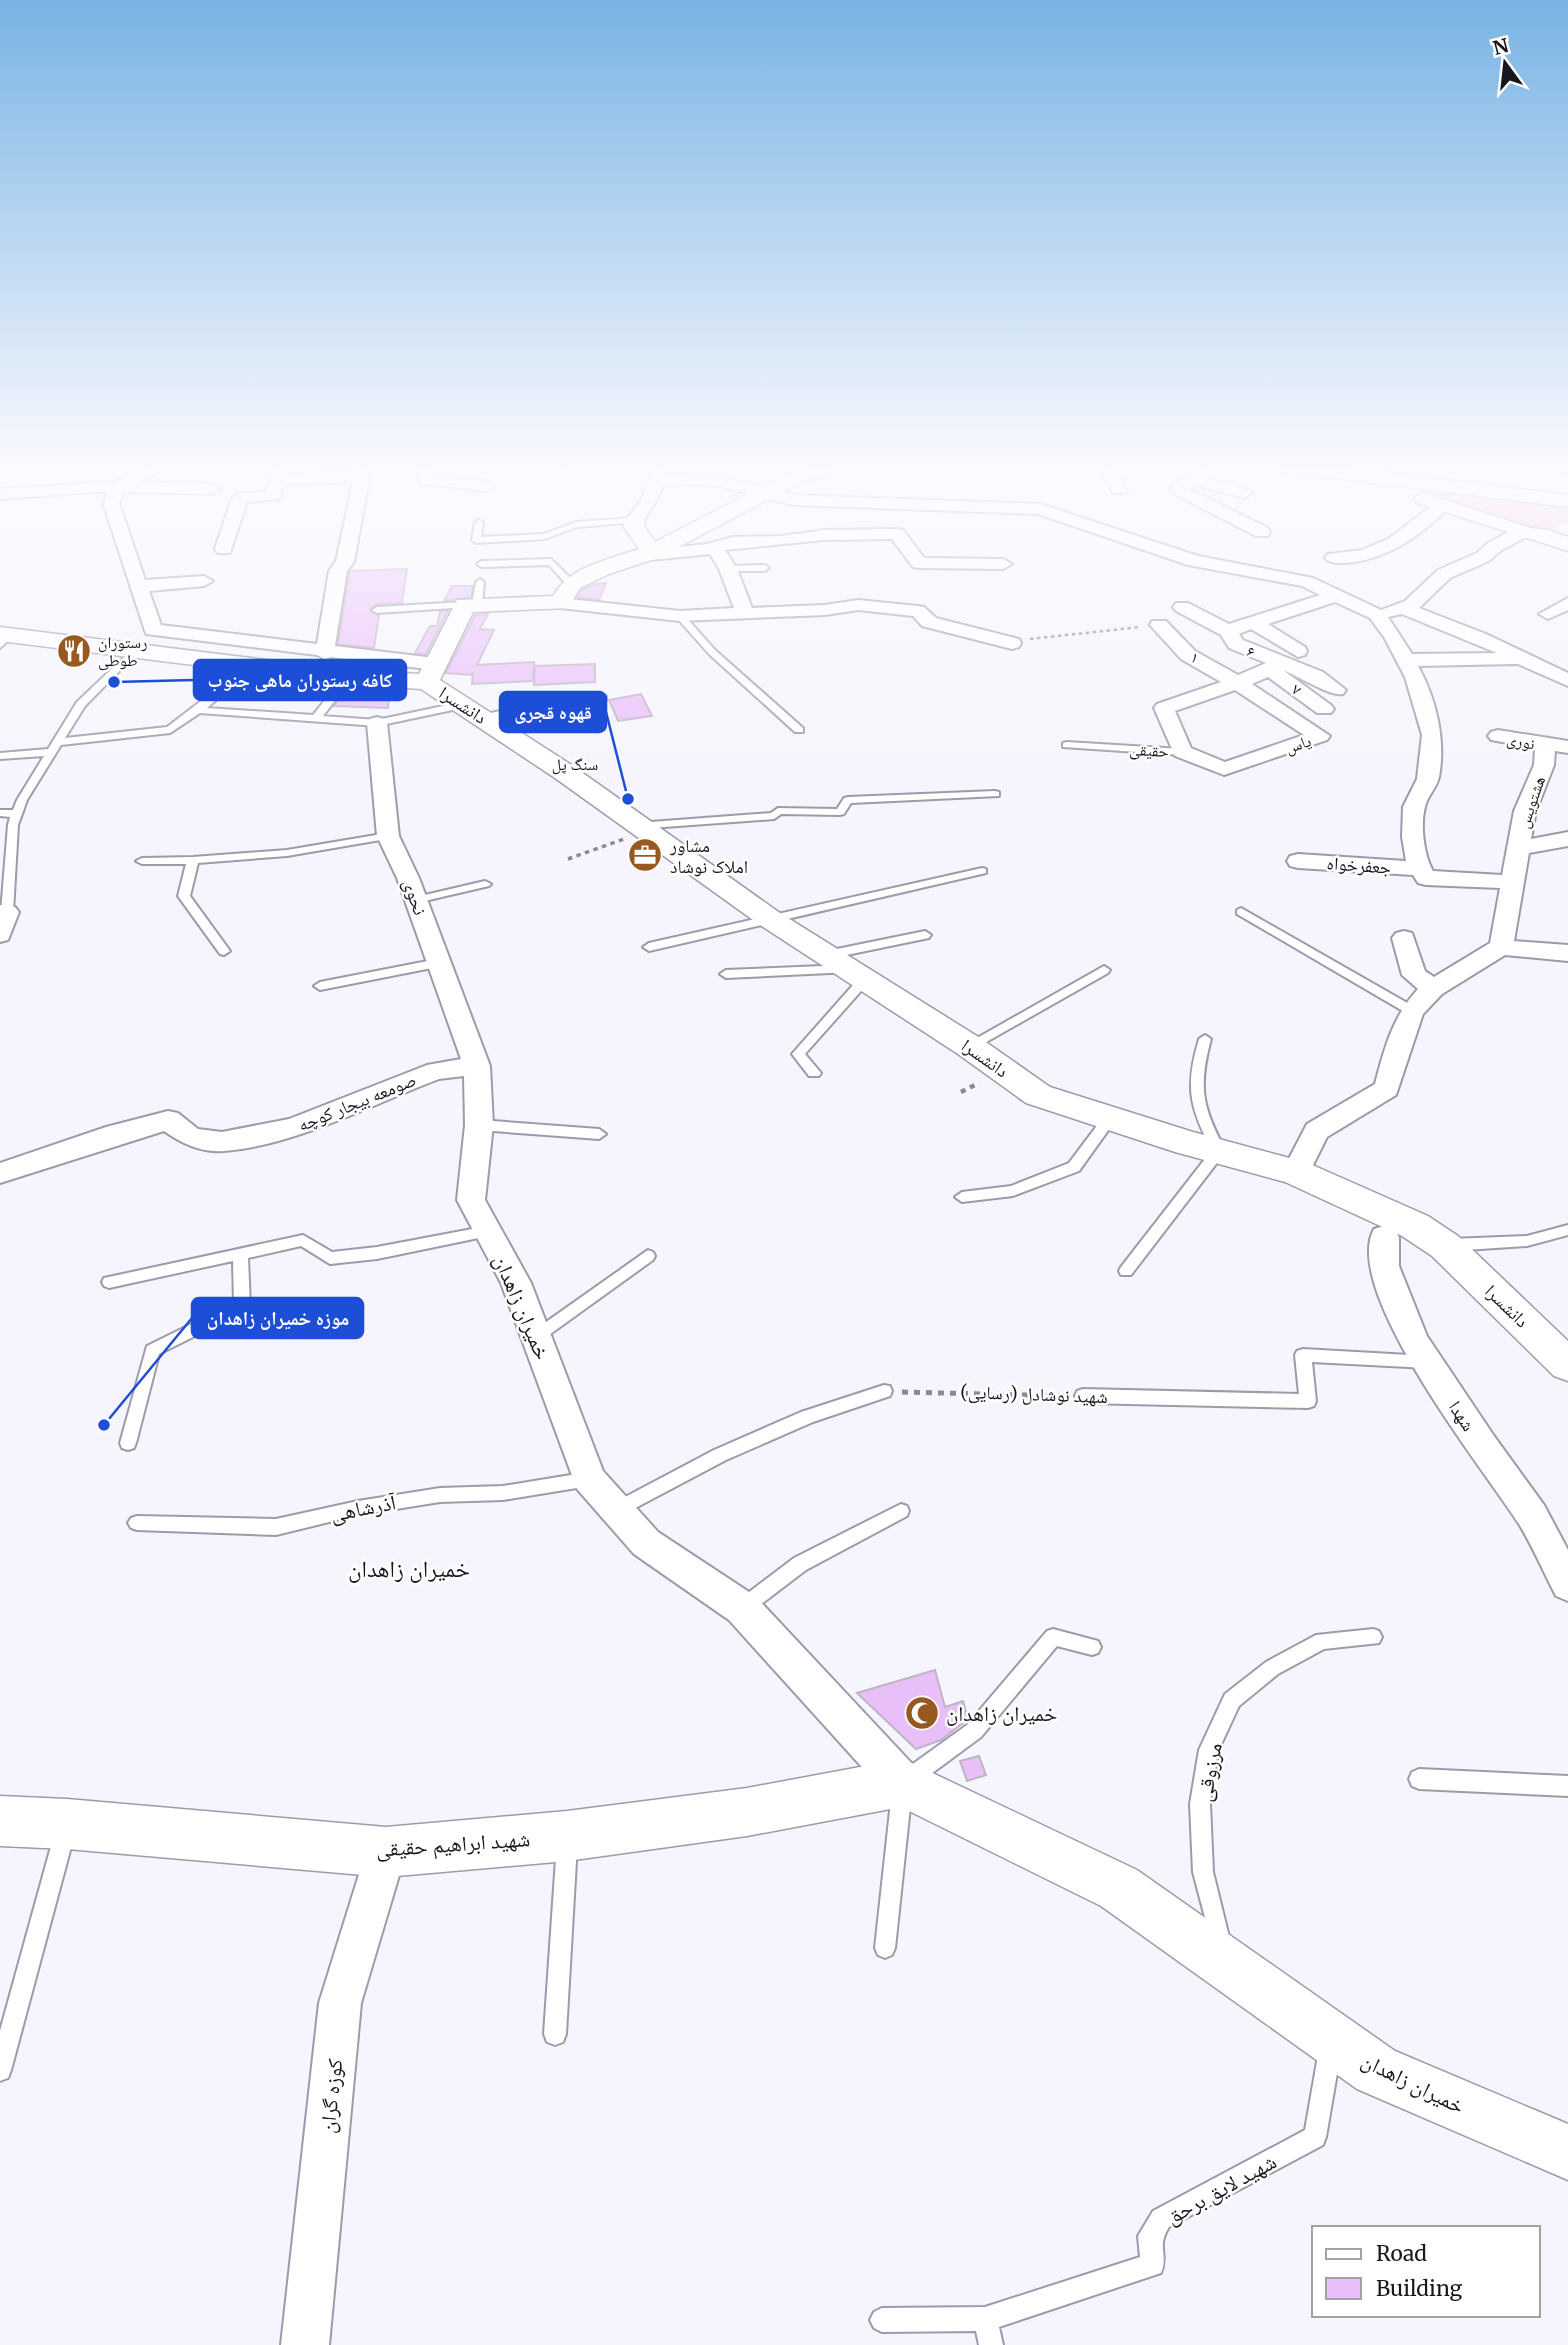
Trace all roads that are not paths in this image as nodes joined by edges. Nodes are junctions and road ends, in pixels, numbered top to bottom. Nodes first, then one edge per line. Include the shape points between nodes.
1 (134, 573) edge
2 (338, 573) edge
3 (556, 573) edge
4 (595, 573) edge
5 (729, 573) edge
6 (1261, 573) edge
7 (1445, 573) edge
8 (204, 581) dead end
9 (138, 586) junction
10 (566, 594) junction
11 (1338, 595) junction
12 (474, 597) junction
13 (1568, 603) edge
14 (1182, 607) dead end
15 (1403, 608) junction
16 (377, 610) dead end
17 (745, 613) junction
18 (1376, 614) junction
19 (1548, 614) dead end
20 (680, 616) junction
21 (1254, 623) junction
22 (1159, 625) road end
23 (153, 630) junction
24 (1228, 631) junction
25 (3, 638) edge
26 (1012, 643) road end
27 (135, 650) junction
28 (1298, 651) dead end
29 (325, 653) junction
30 (1520, 659) junction
31 (1406, 660) junction
32 (1275, 666) junction
33 (431, 673) junction
34 (239, 675) dead end
35 (348, 677) junction
36 (1568, 680) edge
37 (1236, 684) junction
38 (1336, 690) dead end
39 (603, 698) dead end
40 (1324, 709) dead end
41 (198, 710) junction
42 (472, 711) junction
43 (314, 720) junction
44 (377, 723) junction
45 (799, 730) dead end
46 (1497, 736) dead end
47 (57, 742) junction
48 (1067, 745) dead end
49 (1545, 746) junction
50 (1568, 747) edge
51 (50, 752) junction
52 (1182, 752) junction
53 (0, 755) edge
54 (995, 794) dead end
55 (0, 813) edge
56 (16, 814) junction
57 (640, 829) junction
58 (388, 836) junction
59 (1568, 839) edge
60 (1517, 848) junction
61 (193, 860) junction
62 (142, 861) dead end
63 (1298, 861) dead end
64 (1420, 869) junction
65 (982, 871) dead end
66 (1512, 882) junction
67 (485, 884) dead end
68 (416, 900) junction
69 (3, 912) edge
70 (1241, 912) dead end
71 (770, 919) junction
72 (0, 935) edge
73 (925, 935) dead end
74 (1404, 938) dead end
75 (649, 947) dead end
76 (1501, 947) junction
77 (224, 951) dead end
78 (1568, 953) edge
79 (438, 963) junction
80 (847, 968) junction
81 (1104, 970) dead end
82 (726, 974) dead end
83 (320, 986) dead end
84 (1433, 988) junction
85 (1412, 1011) junction
86 (1205, 1039) dead end
87 (969, 1046) junction
88 (477, 1066) junction
89 (814, 1073) dead end
90 (1110, 1118) junction
91 (479, 1125) junction
92 (599, 1134) dead end
93 (1219, 1151) junction
94 (1296, 1172) junction
95 (0, 1173) edge
96 (962, 1197) dead end
97 (1568, 1230) edge
98 (488, 1231) junction
99 (1384, 1237) dead end
100 (1445, 1245) junction
101 (240, 1253) junction
102 (648, 1255) dead end
103 (1126, 1271) dead end
104 (108, 1282) dead end
105 (537, 1336) junction
106 (1427, 1362) junction
107 (1568, 1366) edge
108 (884, 1391) road end
109 (1083, 1396) road end
110 (128, 1443) dead end
111 (589, 1479) junction
112 (614, 1510) junction
113 (901, 1511) dead end
114 (136, 1523) dead end
115 (1568, 1585) edge
116 (742, 1608) junction
117 (1373, 1637) dead end
118 (1092, 1647) dead end
119 (1419, 1779) dead end
120 (903, 1783) junction
121 (1568, 1786) edge
122 (0, 1821) edge
123 (67, 1824) junction
124 (567, 1836) junction
125 (386, 1852) junction
126 (885, 1948) dead end
127 (1224, 1962) junction
128 (555, 2034) dead end
129 (1332, 2038) junction
130 (0, 2070) edge
131 (1568, 2152) edge
132 (985, 2319) junction
133 (882, 2320) dead end
134 (304, 2345) edge
135 (991, 2345) edge

1 - 9 street
2 - 29 street
3 - 10 lane
4 - 10 street
5 - 17 street
6 - 11 street via 1307,582
7 - 15 street
8 - 9 street
9 - 23 street
10 - 12 street
10 - 20 street
11 - 18 street
11 - 21 street
12 - 16 lane
12 - 33 street
13 - 19 street
14 - 24 street, ۶
15 - 18 street
15 - 30 street
17 - 20 street
17 - 26 street via 858,605 918,611 929,622
18 - 31 street
20 - 45 lane via 712,652
21 - 24 street
21 - 28 street
22 - 37 street, ۱ via 1188,655
23 - 27 street
23 - 29 street
24 - 32 street, ۶ via 1236,644
25 - 27 street
27 - 35 street
27 - 47 lane via 81,704
29 - 33 street
30 - 31 street
30 - 36 street
31 - 64 street via 1432,735 1428,779 1414,807 1413,837
32 - 37 street, حقیقی
32 - 38 street via 1315,677
32 - 40 street, ۷
33 - 35 street
33 - 42 street, دانشسرا
34 - 41 lane
35 - 43 lane
37 - 52 street, حقیقی via 1164,708
37 - 52 street, یاس via 1320,736 1224,769
39 - 42 lane
41 - 43 lane
41 - 47 lane via 170,730
42 - 44 lane
42 - 57 street, دانشسرا
43 - 44 lane
44 - 58 street, نحوی
46 - 49 street, نوری
47 - 51 lane
48 - 52 lane, حقیقی
49 - 50 street
49 - 60 street, هشتویس via 1544,765 1525,811
51 - 53 lane
51 - 56 lane
54 - 57 lane via 848,800 840,812 778,811 774,816
55 - 56 lane
56 - 69 lane
57 - 71 street, دانشسرا
58 - 61 lane via 287,853
58 - 68 street, نحوی
59 - 60 street
60 - 66 street, هشتویس
61 - 62 lane
61 - 77 lane via 184,896
63 - 64 street, جعفرخواه
64 - 66 street, جعفرخواه via 1426,878
65 - 71 lane
66 - 76 street, هشتویس
67 - 68 lane
68 - 79 street, نحوی
69 - 72 street
70 - 85 lane
71 - 75 lane
71 - 80 street, دانشسرا
73 - 80 lane
74 - 84 street via 1415,975
76 - 78 street
76 - 84 street
79 - 83 lane
79 - 88 street, نحوی
80 - 82 lane
80 - 87 street, دانشسرا
80 - 89 lane via 798,1054
81 - 87 lane
84 - 85 street
85 - 94 street via 1387,1088 1317,1130
86 - 93 lane via 1195,1072 1198,1113
87 - 90 street, دانشسرا via 1038,1095
88 - 91 street, خمیران زاهدان
88 - 95 street, صومعه بیجار کوچه via 436,1071 296,1127 222,1142 191,1137 168,1120
90 - 93 street, دانشسرا
90 - 96 lane via 1074,1167 1013,1191
91 - 92 lane
91 - 98 street, خمیران زاهدان via 471,1200
93 - 94 street, دانشسرا
93 - 103 lane
94 - 100 street, دانشسرا via 1415,1226
97 - 100 lane via 1527,1241
98 - 101 lane via 330,1258 303,1240
98 - 105 street, خمیران زاهدان
99 - 106 street, شهدا via 1384,1266 1413,1340
100 - 107 street, دانشسرا
101 - 104 lane
101 - 110 lane via 242,1306 152,1350
102 - 105 lane
105 - 111 street, خمیران زاهدان
106 - 109 lane, شهید نوشادل (رسایی) via 1303,1355 1308,1401
106 - 115 street, شهدا via 1532,1515
108 - 112 lane via 807,1417 720,1455
111 - 112 street, خمیران زاهدان
111 - 114 lane, آذرشاهی via 503,1493 440,1495 276,1527
112 - 116 street, خمیران زاهدان via 646,1543
113 - 116 lane via 800,1564
116 - 120 street, خمیران زاهدان
117 - 127 lane, مرزوقی via 1322,1641 1272,1668 1232,1700 1209,1750 1200,1804 1203,1872
118 - 120 lane via 1053,1637 974,1731
119 - 121 lane
120 - 124 street, شهید ابراهیم حقیقی via 747,1812
120 - 126 lane
120 - 127 street, خمیران زاهدان via 1119,1888
122 - 123 street, شهید ابراهیم حقیقی
123 - 125 street, شهید ابراهیم حقیقی
123 - 130 lane
124 - 125 street, شهید ابراهیم حقیقی
124 - 128 lane
125 - 134 street, کوزه گران via 340,2003
127 - 129 street, خمیران زاهدان
129 - 131 street, خمیران زاهدان via 1376,2070
129 - 132 lane, شهید لایق برحق via 1314,2137 1161,2219 1150,2236 1153,2265
132 - 133 lane, شهید لایق برحق
132 - 135 lane

